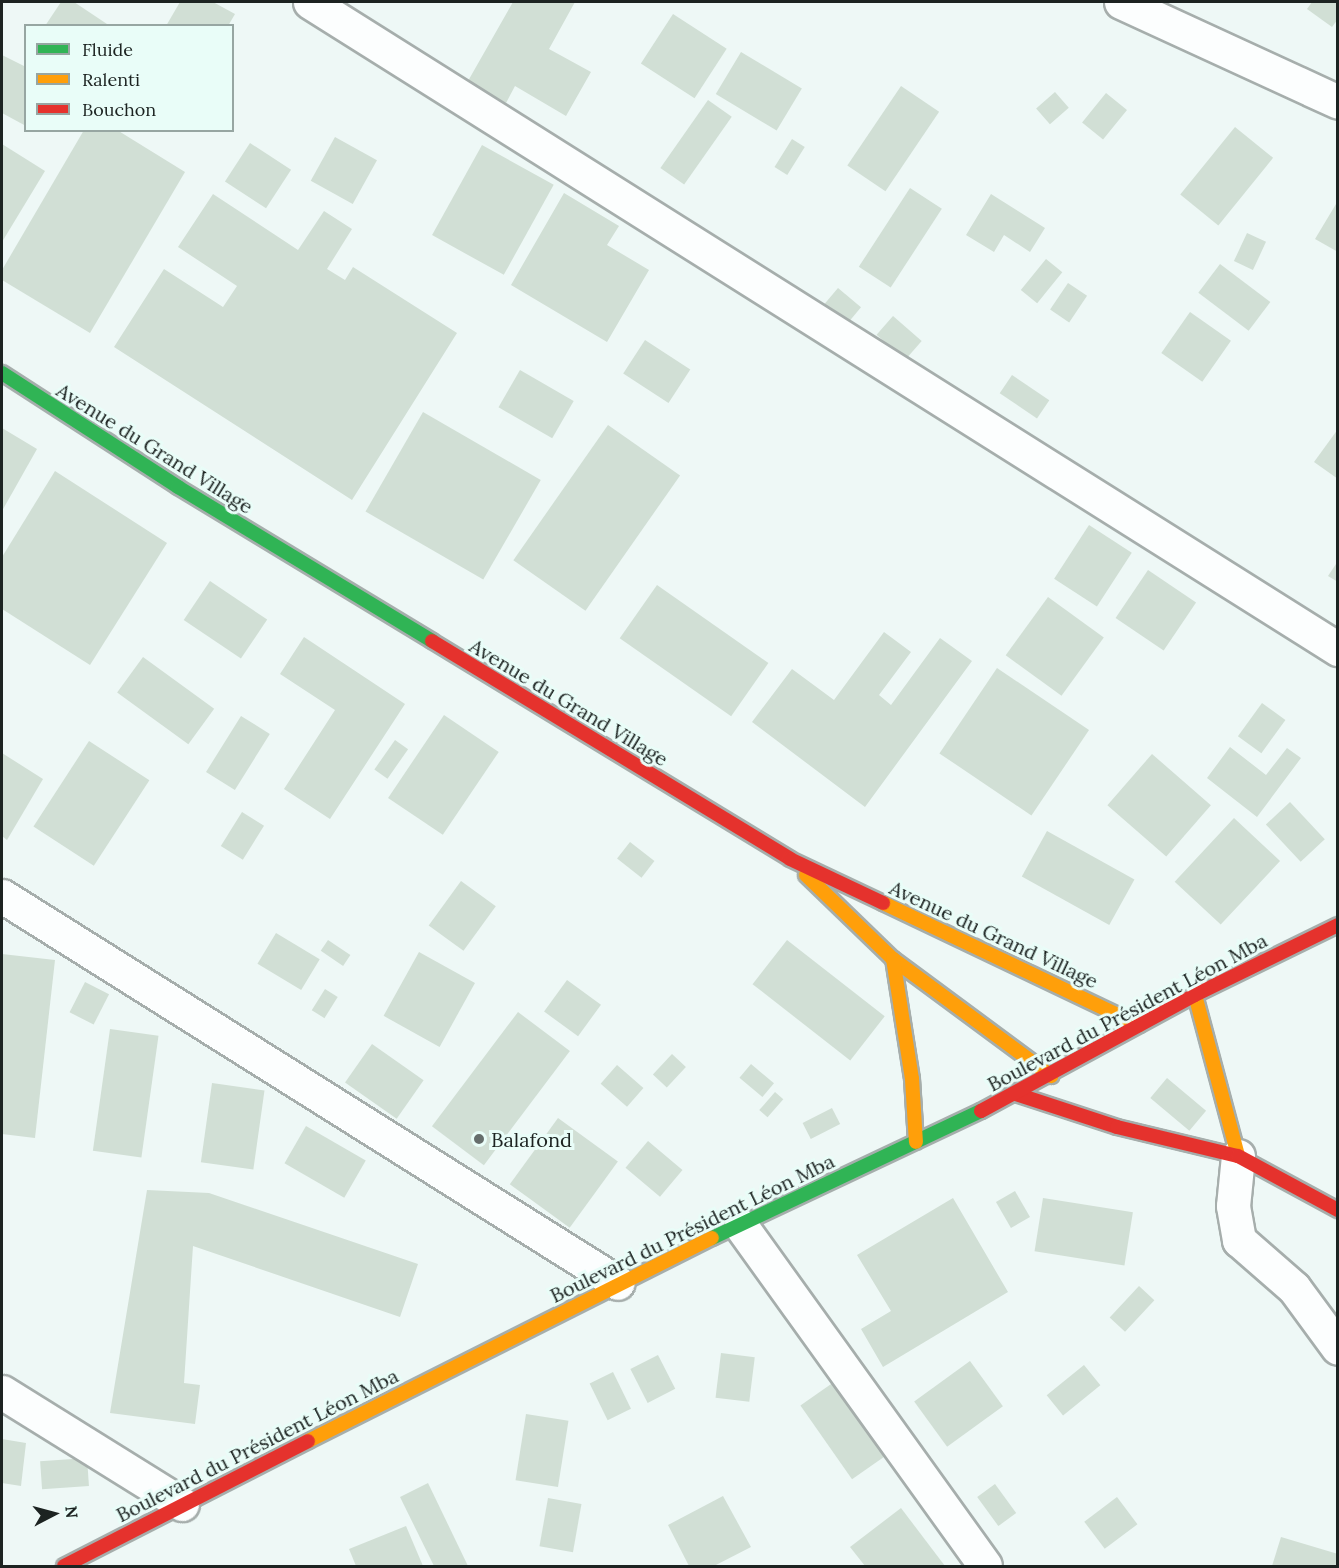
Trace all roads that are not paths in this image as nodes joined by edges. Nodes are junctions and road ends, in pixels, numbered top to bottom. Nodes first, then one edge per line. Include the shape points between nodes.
1 (310, 2) edge
2 (1121, 2) edge
3 (1338, 102) edge
4 (2, 374) edge
5 (1338, 649) edge
6 (790, 859) junction
7 (2, 897) edge
8 (1338, 925) edge
9 (893, 959) junction
10 (1195, 995) junction
11 (1139, 1025) junction
12 (1051, 1076) junction
13 (1016, 1094) junction
14 (916, 1142) junction
15 (1238, 1156) junction
16 (1338, 1210) edge
17 (741, 1226) junction
18 (618, 1283) junction
19 (1338, 1348) edge
20 (2, 1392) edge
21 (182, 1504) junction
22 (64, 1566) edge
23 (985, 1566) edge

1 - 5 street
2 - 3 street
4 - 6 street, Avenue du Grand Village via 178,487
6 - 9 street
6 - 11 street, Avenue du Grand Village
7 - 18 street
8 - 10 street, Boulevard du Président Léon Mba
9 - 12 street
9 - 14 street via 912,1079
10 - 11 street, Boulevard du Président Léon Mba
10 - 15 street
11 - 12 street, Boulevard du Président Léon Mba
12 - 13 street, Boulevard du Président Léon Mba
13 - 14 street, Boulevard du Président Léon Mba
13 - 15 street via 1117,1126
14 - 17 street, Boulevard du Président Léon Mba
15 - 16 street
15 - 19 street via 1233,1206 1239,1240 1294,1288
17 - 18 street, Boulevard du Président Léon Mba
17 - 23 street
18 - 21 street, Boulevard du Président Léon Mba
20 - 21 street
21 - 22 street, Boulevard du Président Léon Mba

